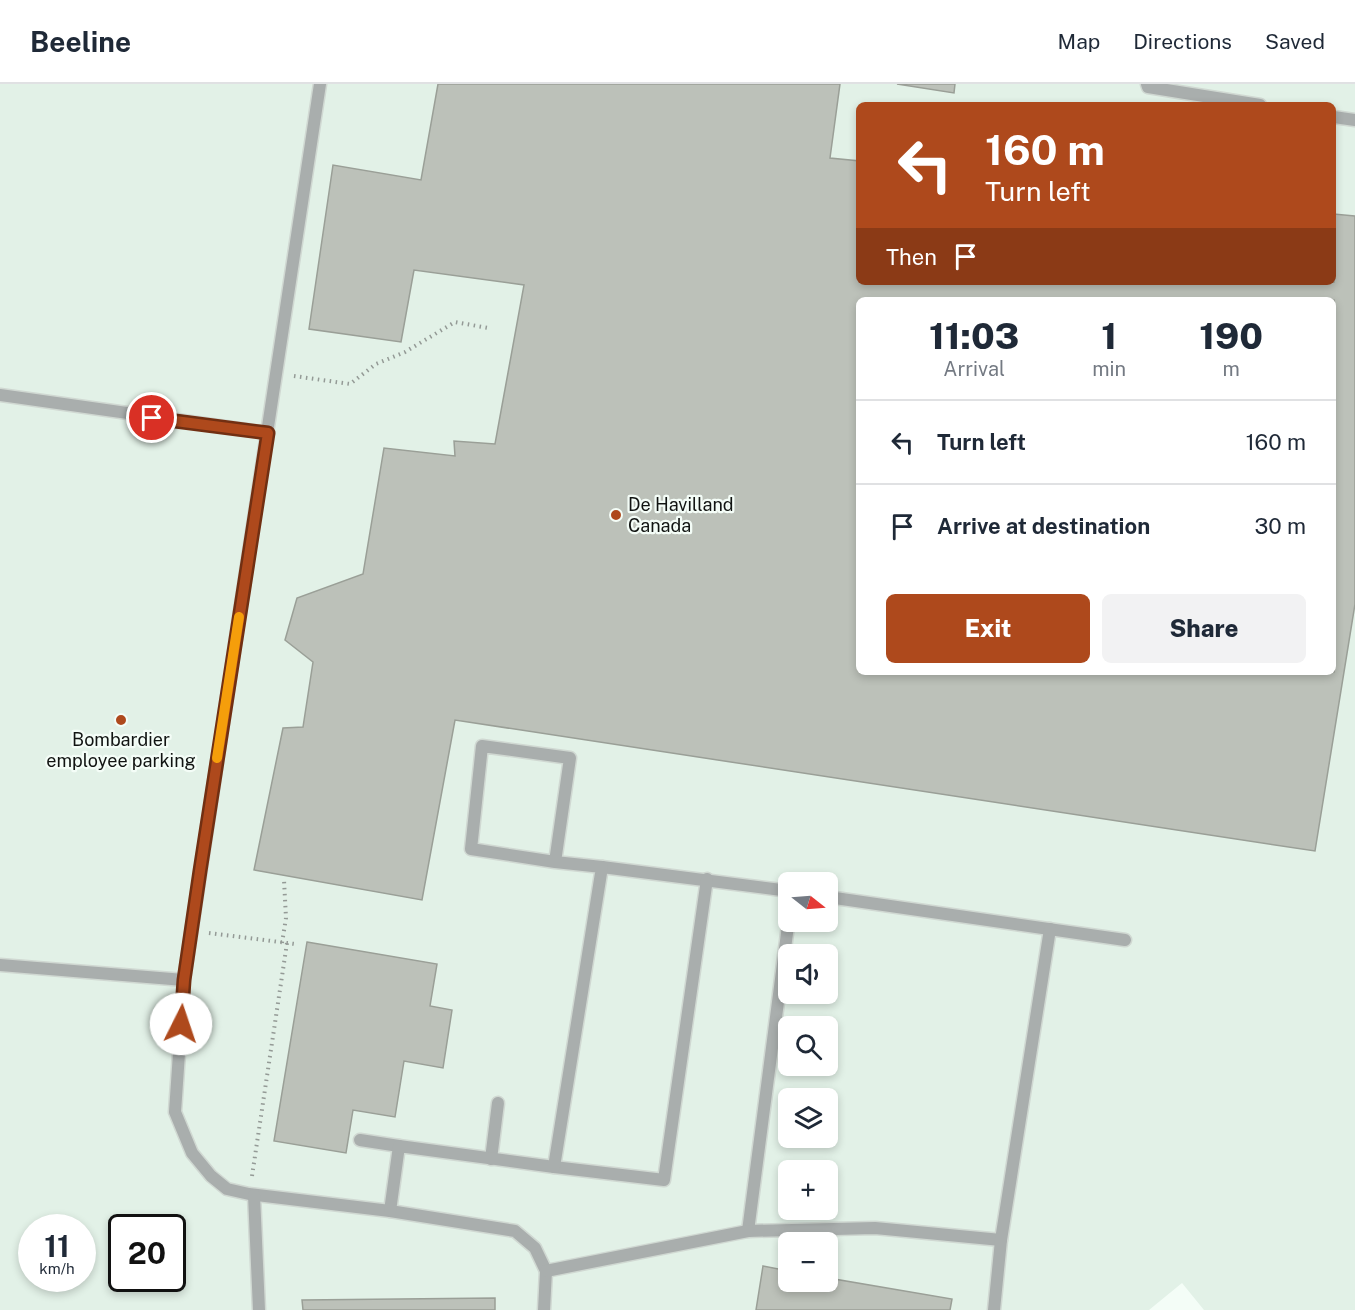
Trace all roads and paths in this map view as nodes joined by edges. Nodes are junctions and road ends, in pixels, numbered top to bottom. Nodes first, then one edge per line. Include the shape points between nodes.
1 (320, 84) edge
2 (1147, 84) edge
3 (1241, 102) edge
4 (1336, 117) edge
5 (1355, 120) edge
6 (488, 328) dead end
7 (275, 373) junction
8 (0, 395) edge
9 (268, 433) junction
10 (555, 862) junction
11 (602, 867) junction
12 (707, 879) junction
13 (284, 880) dead end
14 (778, 889) edge
15 (838, 898) edge
16 (1050, 929) junction
17 (191, 931) junction
18 (787, 932) edge
19 (1125, 940) dead end
20 (284, 943) junction
21 (295, 945) dead end
22 (0, 965) edge
23 (184, 980) junction
24 (498, 1103) dead end
25 (360, 1140) dead end
26 (399, 1146) junction
27 (491, 1159) junction
28 (554, 1167) junction
29 (251, 1194) junction
30 (390, 1211) junction
31 (748, 1231) junction
32 (1001, 1240) junction
33 (546, 1271) junction
34 (259, 1310) edge
35 (544, 1310) edge
36 (994, 1310) edge

1 - 7 lane
2 - 3 lane
4 - 5 lane
6 - 7 path via 455,322 405,352 376,364 350,384
7 - 9 lane
8 - 9 lane
9 - 17 lane
10 - 10 lane via 471,849 482,746 570,758
10 - 11 lane
11 - 12 lane
11 - 28 lane
12 - 14 lane
12 - 28 lane via 664,1180
13 - 20 path
15 - 16 lane
16 - 19 lane
16 - 32 lane
17 - 20 path
17 - 23 lane
18 - 31 lane
20 - 21 path
20 - 29 path
22 - 23 lane
23 - 29 lane via 175,1112 192,1153 211,1176 227,1189
24 - 27 lane
25 - 26 lane
26 - 27 lane
26 - 30 lane
27 - 28 lane
29 - 30 lane
29 - 34 lane
30 - 33 lane via 515,1231 535,1248
31 - 32 lane via 875,1228
31 - 33 lane
32 - 36 lane
33 - 35 lane

